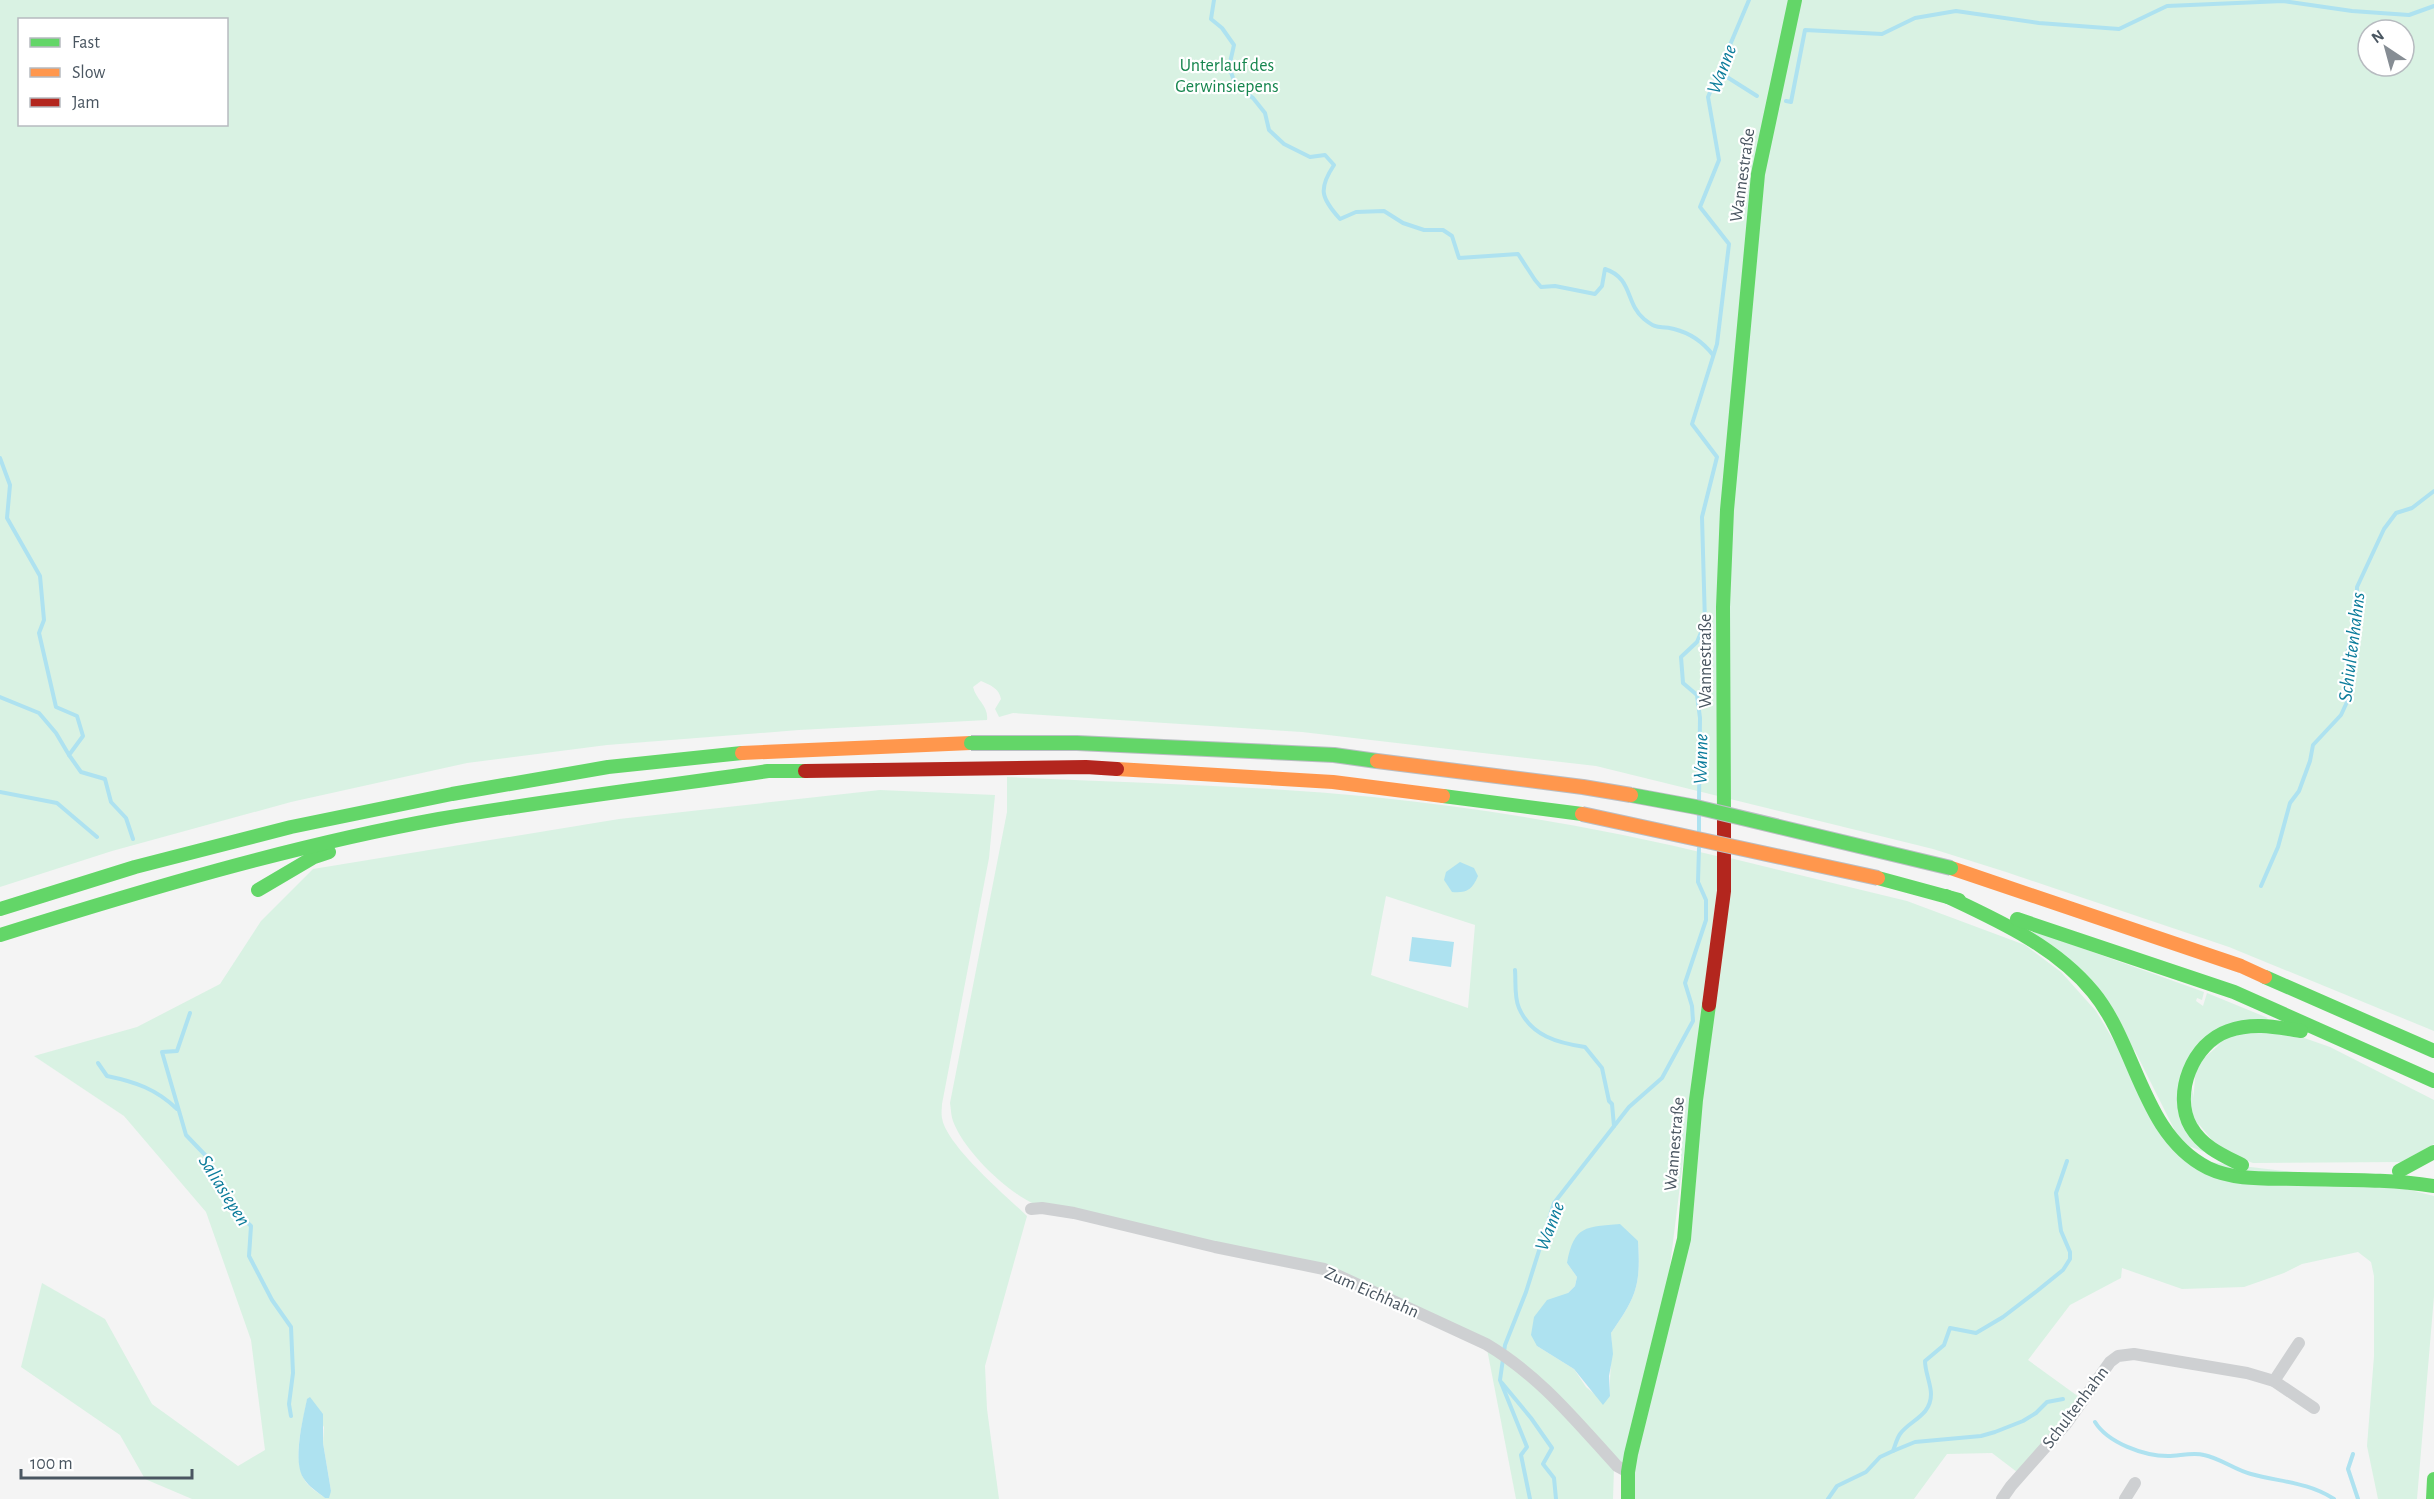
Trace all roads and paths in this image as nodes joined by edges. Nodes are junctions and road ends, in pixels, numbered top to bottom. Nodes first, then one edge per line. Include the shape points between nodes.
1 (1795, 0) edge
2 (439, 819) junction
3 (258, 890) dead end
4 (1944, 895) junction
5 (0, 909) edge
6 (0, 935) edge
7 (2431, 1049) edge
8 (2395, 1063) junction
9 (2431, 1079) edge
10 (2434, 1152) edge
11 (2399, 1171) junction
12 (2434, 1172) edge
13 (2434, 1186) edge
14 (1031, 1209) dead end
15 (2299, 1343) dead end
16 (2274, 1381) junction
17 (2314, 1408) dead end
18 (1628, 1472) junction
19 (2434, 1479) edge
20 (2135, 1484) dead end
21 (1628, 1499) edge
22 (2002, 1499) edge
23 (2125, 1499) edge
24 (2433, 1499) edge

1 - 18 main road, Wannestraße via 1758,174 1730,476 1723,607 1725,858 1684,1239
2 - 3 main road via 314,857
2 - 4 main road, bridge via 768,771 1086,767 1334,782 1582,814 1703,838
2 - 6 main road via 159,885
4 - 8 main road via 2234,992
4 - 13 main road via 2029,936 2069,966 2113,1020 2165,1129 2183,1151 2205,1166 2256,1178 2403,1181
5 - 7 main road, bridge via 135,867 291,827 608,767 764,751 971,743 1077,742 1334,755 1583,787 1696,807 1951,868 2241,966
8 - 9 main road
8 - 11 main road via 2285,1026 2240,1025 2218,1034 2201,1049 2187,1073 2184,1095 2187,1116 2200,1140 2214,1153 2238,1164 2259,1169
10 - 11 main road
11 - 12 main road
14 - 18 street, Zum Eichhahn via 1074,1213 1323,1269 1511,1358 1542,1384 1617,1466
15 - 16 street
16 - 17 street, Schultenhahn
16 - 22 street, Schultenhahn via 2134,1354 2118,1356 2105,1367 2066,1424
18 - 21 main road, Wannestraße
19 - 24 main road
20 - 23 street

